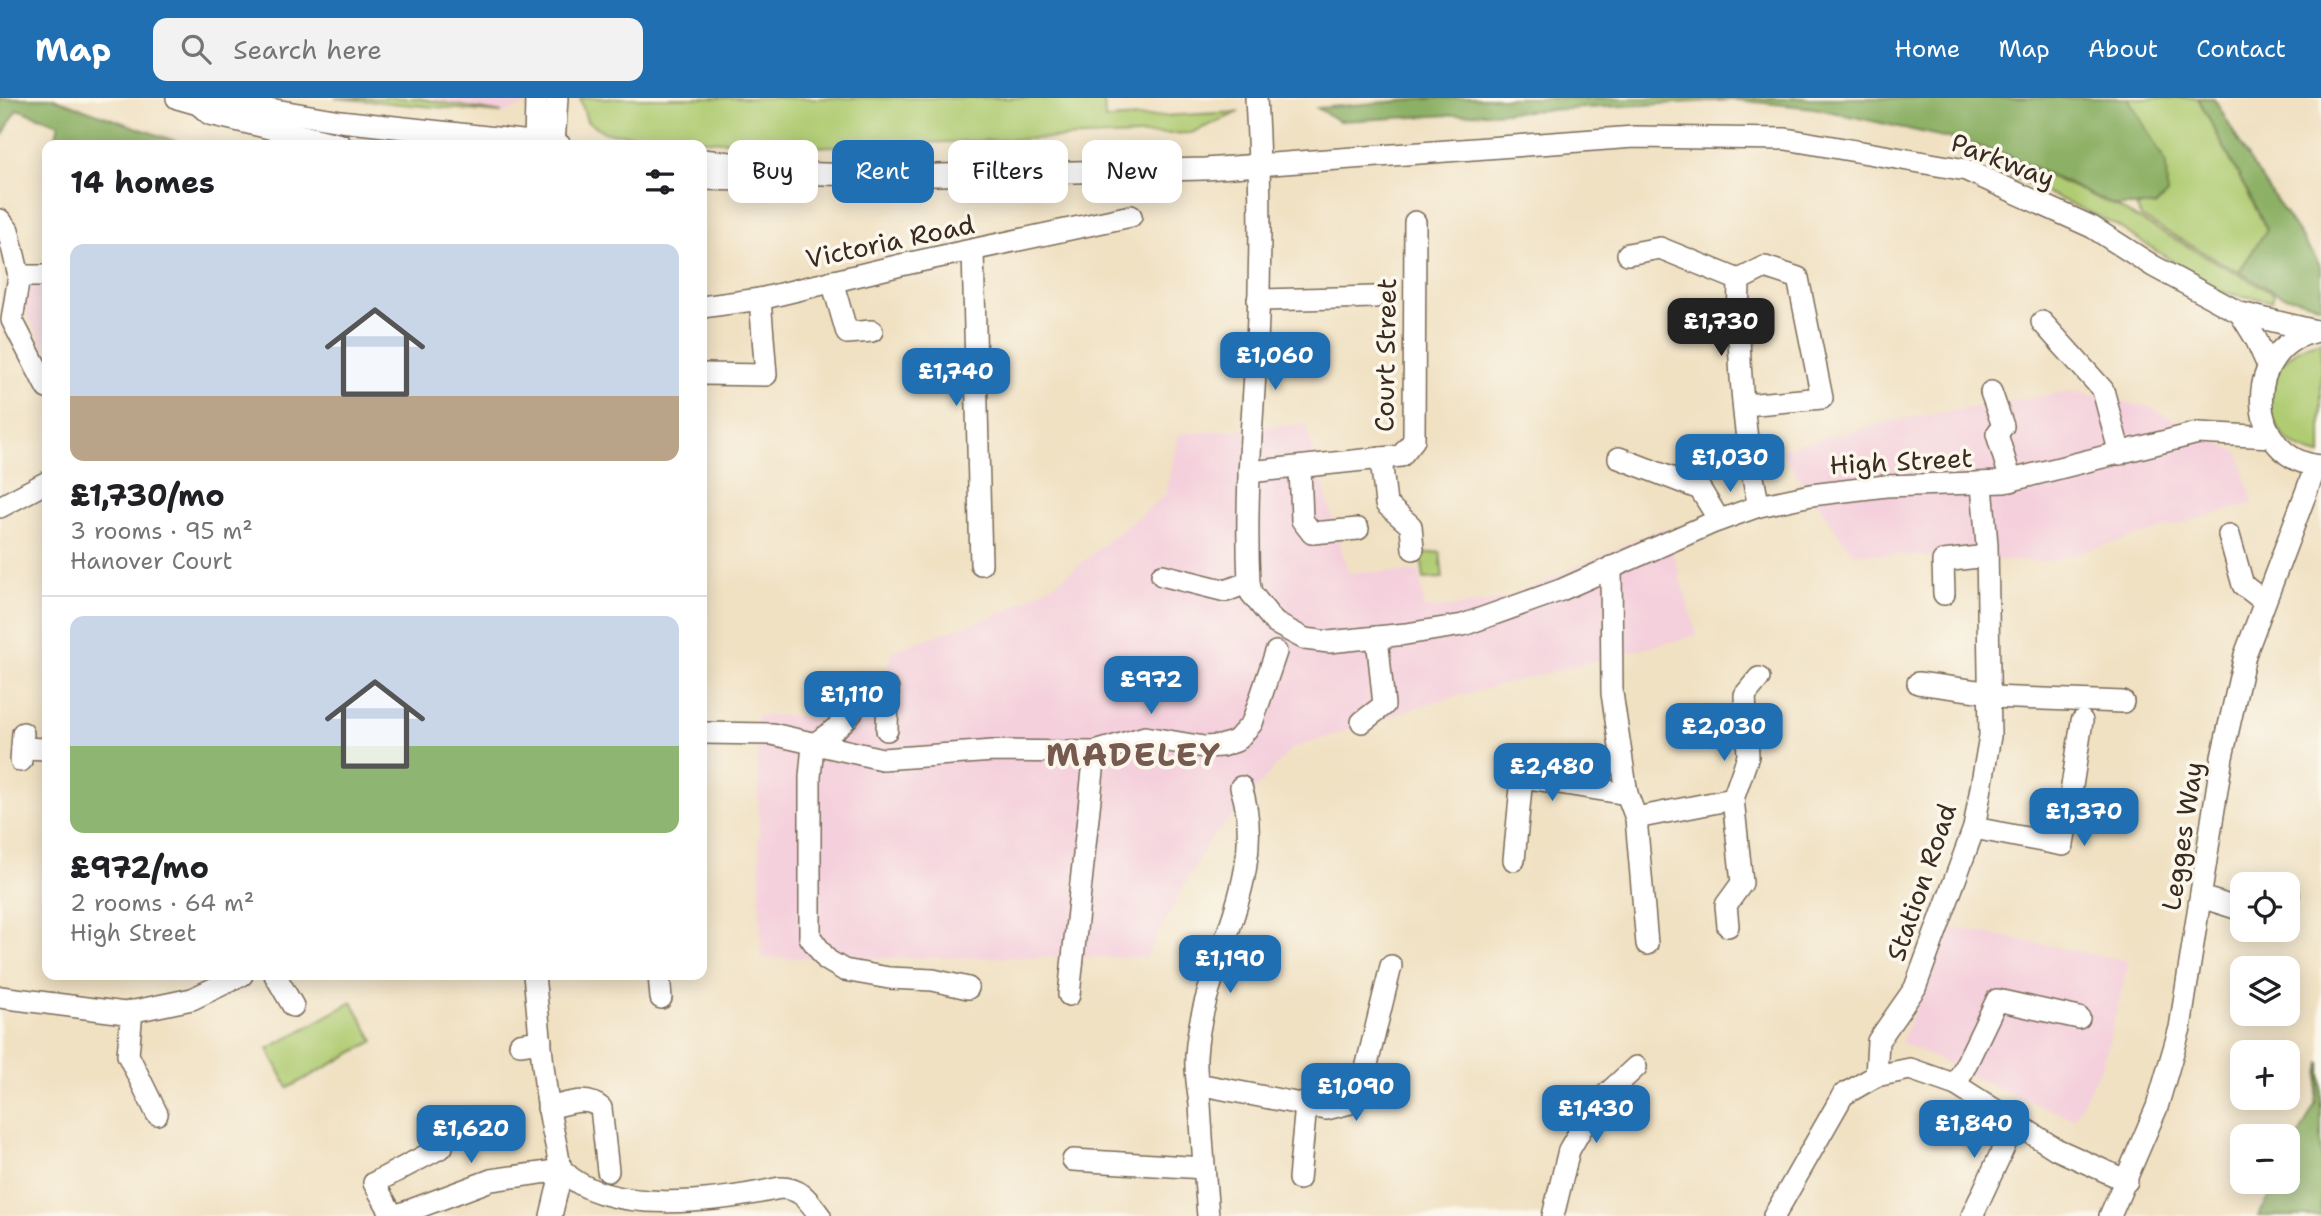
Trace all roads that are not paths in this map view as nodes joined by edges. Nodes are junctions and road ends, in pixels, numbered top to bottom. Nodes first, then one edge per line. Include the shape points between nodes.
1 (177, 98) edge
2 (536, 98) edge
3 (557, 98) edge
4 (1256, 98) edge
5 (198, 104) junction
6 (320, 140) edge
7 (507, 140) edge
8 (544, 140) edge
9 (546, 140) edge
10 (707, 161) edge
11 (728, 163) edge
12 (1257, 167) junction
13 (818, 174) edge
14 (707, 179) edge
15 (728, 180) edge
16 (1131, 216) dead end
17 (0, 220) edge
18 (1415, 222) dead end
19 (973, 251) junction
20 (1628, 254) dead end
21 (19, 276) junction
22 (42, 276) edge
23 (1739, 280) junction
24 (832, 281) junction
25 (1375, 297) dead end
26 (760, 299) junction
27 (1258, 300) junction
28 (707, 306) edge
29 (2240, 313) junction
30 (2042, 321) dead end
31 (872, 331) dead end
32 (2318, 331) edge
33 (2268, 366) junction
34 (707, 374) edge
35 (42, 378) edge
36 (1992, 391) dead end
37 (1745, 405) junction
38 (2272, 437) junction
39 (2120, 454) junction
40 (1381, 458) junction
41 (1619, 458) dead end
42 (2318, 466) edge
43 (1300, 467) junction
44 (1248, 472) junction
45 (2011, 481) junction
46 (42, 485) edge
47 (1982, 485) junction
48 (1759, 506) junction
49 (0, 507) edge
50 (1719, 520) junction
51 (1358, 529) dead end
52 (2230, 535) dead end
53 (1413, 549) dead end
54 (1987, 556) junction
55 (981, 564) dead end
56 (1611, 567) junction
57 (1162, 575) dead end
58 (1248, 582) junction
59 (1944, 594) dead end
60 (2264, 601) junction
61 (1275, 623) junction
62 (1377, 637) junction
63 (1302, 638) junction
64 (1276, 652) junction
65 (1759, 678) dead end
66 (1918, 683) dead end
67 (1992, 695) junction
68 (2123, 702) dead end
69 (2082, 721) dead end
70 (1362, 722) dead end
71 (887, 730) dead end
72 (707, 733) edge
73 (813, 745) junction
74 (22, 747) dead end
75 (42, 749) edge
76 (1095, 752) junction
77 (1241, 787) dead end
78 (1627, 794) junction
79 (1733, 799) junction
80 (1636, 818) junction
81 (1974, 828) junction
82 (1514, 860) dead end
83 (2201, 897) junction
84 (2230, 906) edge
85 (1728, 926) dead end
86 (1647, 944) dead end
87 (1391, 966) dead end
88 (232, 980) edge
89 (278, 980) edge
90 (534, 980) edge
91 (659, 980) edge
92 (968, 988) dead end
93 (1069, 995) dead end
94 (0, 997) edge
95 (661, 998) dead end
96 (293, 1006) dead end
97 (132, 1011) junction
98 (2079, 1018) dead end
99 (1636, 1068) dead end
100 (1876, 1076) junction
101 (1198, 1084) junction
102 (1956, 1085) junction
103 (1306, 1105) junction
104 (548, 1108) junction
105 (157, 1114) dead end
106 (2015, 1122) junction
107 (442, 1147) dead end
108 (1073, 1160) dead end
109 (1204, 1168) junction
110 (562, 1170) junction
111 (608, 1171) dead end
112 (1299, 1179) dead end
113 (2127, 1181) junction
114 (394, 1216) edge
115 (551, 1216) edge
116 (820, 1216) edge
117 (1208, 1216) edge
118 (1553, 1216) edge
119 (1774, 1216) edge
120 (1972, 1216) edge
121 (2110, 1216) edge

1 - 5 street
2 - 8 street
3 - 9 street
4 - 12 street
5 - 6 street via 210,114
5 - 7 street via 216,100 366,125
10 - 11 street, Parkway
12 - 13 street, Parkway
12 - 27 street
12 - 29 street, Parkway via 1634,137 1786,139 1966,170 2092,227
14 - 15 street, Parkway
16 - 19 street, Victoria Road
17 - 21 street via 8,230
18 - 40 street, Court Street via 1415,440 1401,456
19 - 24 street, Victoria Road
19 - 55 street
20 - 23 street via 1660,248
21 - 22 street
21 - 35 street via 12,320
23 - 37 street
23 - 37 street via 1765,267 1798,278 1822,398
24 - 26 street, Victoria Road
24 - 31 street via 847,333
25 - 27 street
26 - 28 street, Victoria Road
26 - 34 street via 766,375
27 - 44 street
29 - 32 street, Parkway
29 - 33 street
30 - 39 street via 2103,390 2110,392
32 - 33 street via 2295,338
33 - 38 street via 2261,384 2261,413
36 - 45 street via 2003,426 1997,434
37 - 48 street via 1749,464
38 - 39 street, High Street via 2198,433
38 - 42 street via 2292,456
39 - 45 street, High Street
40 - 43 street, Court Street
40 - 53 street via 1387,504 1412,526
41 - 50 street via 1700,489
42 - 60 street, Legges Way
43 - 44 street, Court Street
43 - 51 street via 1302,520 1312,533
44 - 58 street
45 - 47 street, High Street
46 - 49 street
47 - 48 street, High Street via 1886,486
47 - 54 street, Station Road
48 - 50 street, High Street
50 - 56 street, High Street
52 - 60 street via 2243,585
54 - 59 street via 1943,561
54 - 67 street, Station Road
56 - 62 street, High Street via 1463,625
56 - 78 street via 1612,693
57 - 58 street via 1226,591
58 - 61 street via 1251,593
60 - 83 street, Legges Way via 2245,654 2222,757
61 - 63 street, High Street
61 - 64 street via 1270,640
62 - 63 street, High Street via 1329,642
62 - 70 street via 1384,705
63 - 64 street via 1292,648
64 - 76 street via 1252,723 1236,741 1204,747 1145,737
65 - 79 street via 1745,695 1748,756
66 - 67 street
67 - 68 street
67 - 81 street, Station Road via 1990,736
69 - 81 street via 2063,845
71 - 73 street via 888,689 860,690 853,712
72 - 73 street via 772,734
73 - 76 street via 882,759 993,751
73 - 92 street via 810,937 827,960 844,970
74 - 75 street
76 - 93 street
77 - 101 street via 1250,849 1206,1003 1196,1056
78 - 80 street
78 - 82 street via 1513,775
79 - 80 street
79 - 85 street via 1742,883 1726,905
80 - 86 street
81 - 100 street, Station Road via 1915,988 1878,1041
83 - 84 street
83 - 113 street, Legges Way via 2180,1028 2157,1107
87 - 103 street via 1363,1082 1350,1103 1326,1110
88 - 97 street via 192,999
89 - 96 street
90 - 104 street via 531,1042
91 - 95 street
94 - 97 street
97 - 105 street via 128,1055
98 - 102 street via 1997,1000
99 - 118 street via 1607,1081 1569,1150
100 - 102 street via 1910,1069
100 - 119 street via 1843,1094
101 - 103 street
101 - 109 street
102 - 106 street
103 - 112 street
104 - 110 street
104 - 111 street via 583,1100 601,1108
106 - 113 street via 2056,1149
106 - 120 street
107 - 114 street via 374,1183
108 - 109 street
109 - 117 street
110 - 114 street via 491,1180
110 - 115 street
110 - 116 street via 584,1191 615,1206 688,1208 793,1188
113 - 121 street, Legges Way

